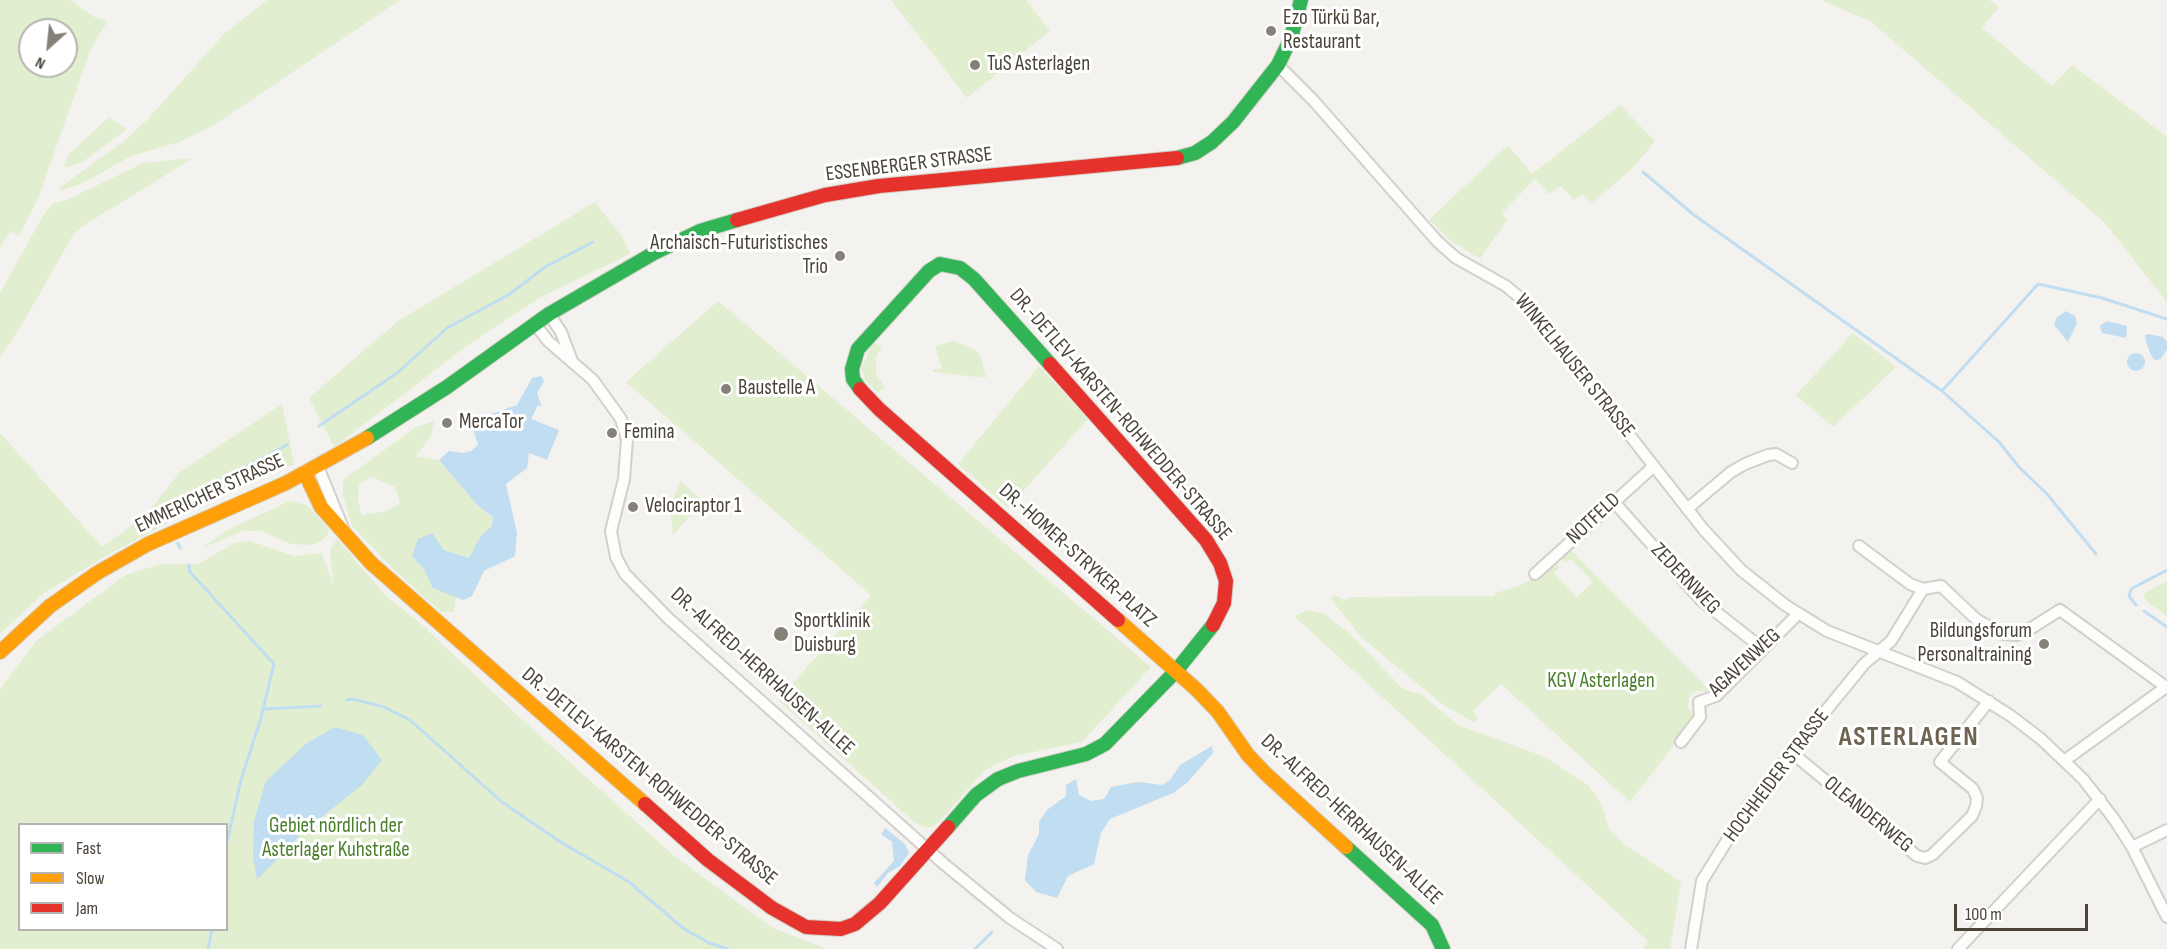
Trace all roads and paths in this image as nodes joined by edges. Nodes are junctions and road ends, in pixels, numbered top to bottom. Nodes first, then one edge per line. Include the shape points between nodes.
1 (1301, 0) edge
2 (1278, 65) junction
3 (549, 314) junction
4 (535, 324) junction
5 (572, 362) junction
6 (447, 387) joint
7 (1792, 463) dead end
8 (1654, 466) junction
9 (311, 470) junction
10 (950, 472) joint
11 (1614, 502) junction
12 (1687, 509) junction
13 (1859, 546) dead end
14 (1535, 574) dead end
15 (1923, 589) junction
16 (1798, 614) junction
17 (1763, 649) junction
18 (1879, 651) junction
19 (0, 652) edge
20 (1176, 671) junction
21 (2166, 686) edge
22 (1989, 701) junction
23 (1681, 742) dead end
24 (1791, 752) junction
25 (2064, 761) junction
26 (2100, 799) junction
27 (2167, 830) edge
28 (2132, 847) junction
29 (928, 849) junction
30 (2167, 917) edge
31 (1057, 949) edge
32 (1443, 949) edge
33 (1691, 949) edge
34 (1958, 949) edge

1 - 2 street, ESSENBERGER STRASSE via 1291,38
2 - 3 street, ESSENBERGER STRASSE via 1233,122 1195,153 825,195 700,231
2 - 8 street, WINKELHAUSER STRASSE via 1320,107 1437,241 1456,258 1526,302
3 - 4 street, ESSENBERGER STRASSE
3 - 5 street, DR.-ALFRED-HERRHAUSEN-ALLEE via 561,332
4 - 5 street, DR.-ALFRED-HERRHAUSEN-ALLEE
4 - 6 street, ESSENBERGER STRASSE
5 - 29 street, DR.-ALFRED-HERRHAUSEN-ALLEE via 593,380 621,418 627,440 624,479 611,531 616,557 625,574 669,619
6 - 9 street, EMMERICHER STRASSE
7 - 12 street via 1776,454 1745,464
8 - 11 street, NOTFELD
8 - 12 street, WINKELHAUSER STRASSE
9 - 19 street, EMMERICHER STRASSE via 148,544 97,573 51,606
9 - 29 street, DR.-DETLEV-KARSTEN-ROHWEDDER-STRASSE via 321,507 371,563 708,860 784,915 821,930 855,924 880,903
10 - 20 street, DR.-HOMER-STRYKER-PLATZ
10 - 20 street, DR.-DETLEV-KARSTEN-ROHWEDDER-STRASSE via 859,388 852,369 858,349 918,282 940,264 960,268 974,279 1206,540 1220,563 1226,593 1221,611
11 - 14 street, NOTFELD
11 - 17 street, ZEDERNWEG via 1701,600
12 - 16 street, WINKELHAUSER STRASSE via 1741,570
13 - 15 street via 1910,584
15 - 18 street via 1891,641
15 - 21 street via 1941,586 1977,620 2003,634 2017,635 2060,610
16 - 17 street, AGAVENWEG
16 - 18 street, WINKELHAUSER STRASSE via 1842,639
17 - 23 street, AGAVENWEG via 1716,696 1699,702 1700,717
18 - 22 street, WINKELHAUSER STRASSE via 1957,682
18 - 24 street, HOCHHEIDER STRASSE
20 - 29 street, DR.-DETLEV-KARSTEN-ROHWEDDER-STRASSE via 1105,744 1086,754 998,779 976,795
20 - 32 street, DR.-ALFRED-HERRHAUSEN-ALLEE via 1218,712 1266,774 1432,925
21 - 25 street
22 - 24 street, OLEANDERWEG via 1940,762 1973,789 1977,798 1972,816 1925,858 1917,856
22 - 25 street, WINKELHAUSER STRASSE
24 - 33 street, HOCHHEIDER STRASSE via 1749,805 1702,881
25 - 26 street, WINKELHAUSER STRASSE
26 - 28 street, WINKELHAUSER STRASSE
26 - 34 street
27 - 28 street
28 - 30 street, WINKELHAUSER STRASSE
29 - 31 street, DR.-ALFRED-HERRHAUSEN-ALLEE via 1010,918

